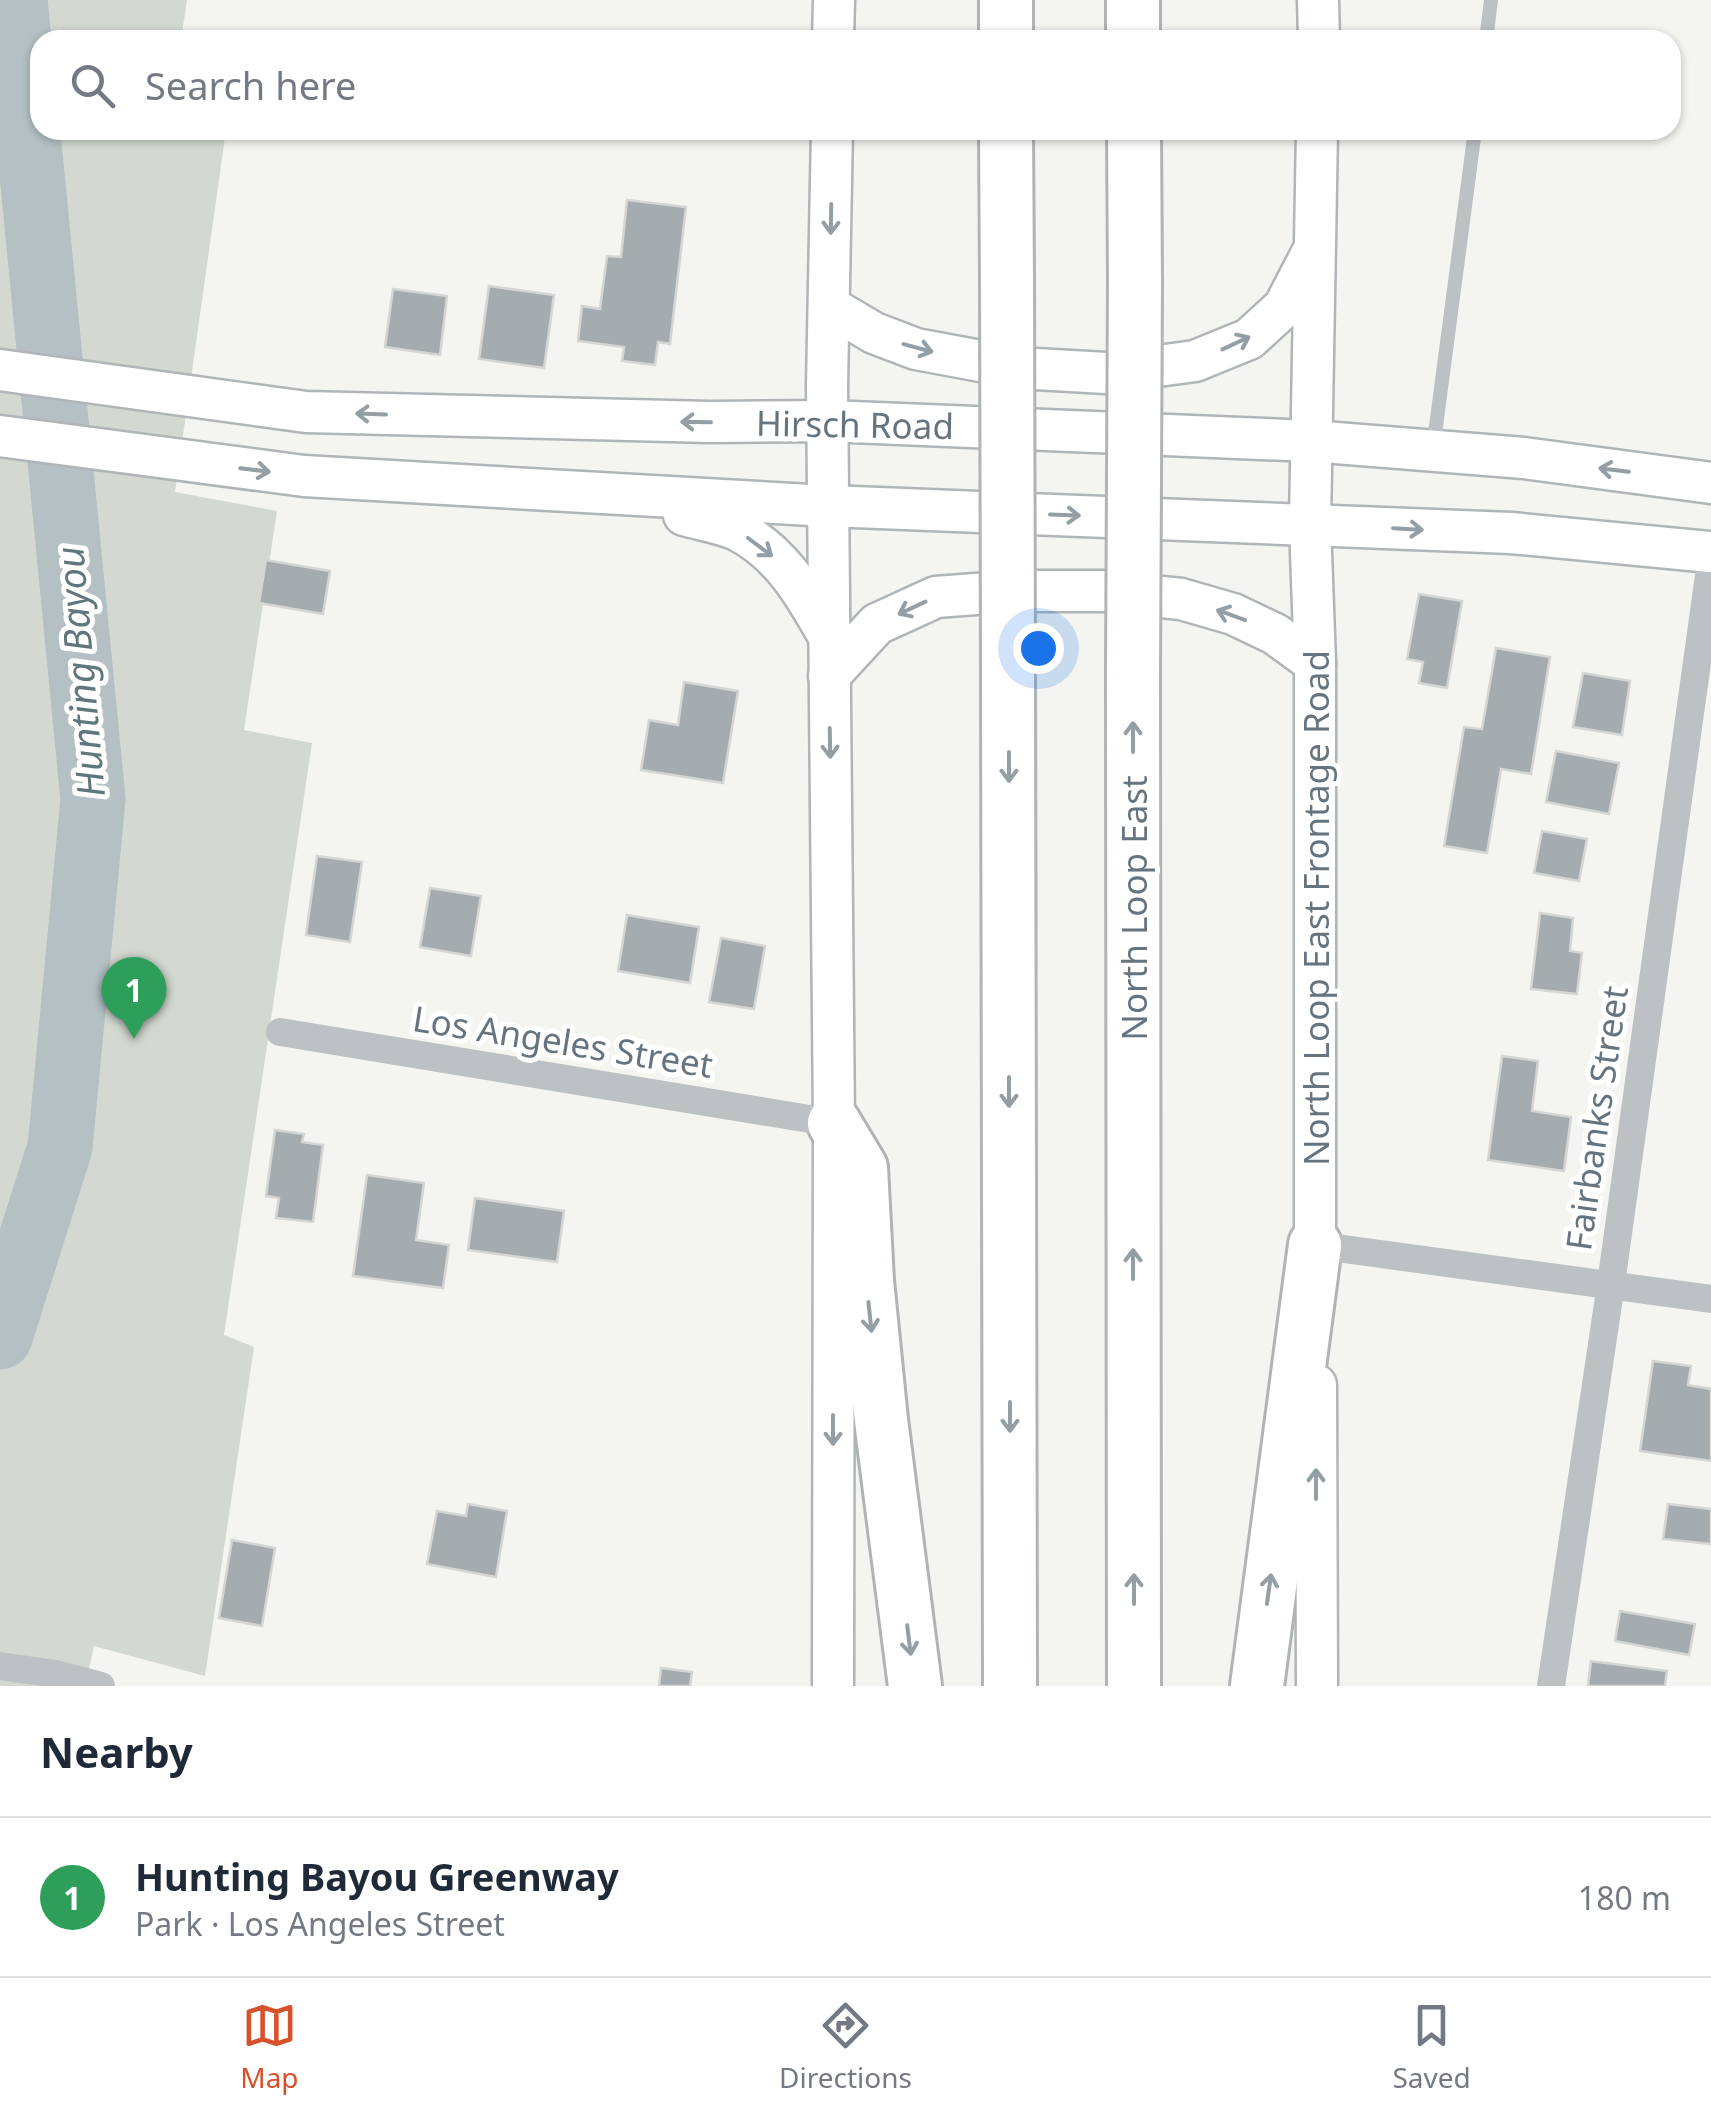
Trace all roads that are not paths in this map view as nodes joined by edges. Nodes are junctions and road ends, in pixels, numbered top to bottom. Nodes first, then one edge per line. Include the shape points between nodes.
1 (834, 0) edge
2 (1006, 0) edge
3 (1133, 0) edge
4 (1318, 0) edge
5 (1491, 0) edge
6 (833, 30) edge
7 (1006, 30) edge
8 (1133, 30) edge
9 (1319, 30) edge
10 (1487, 30) edge
11 (832, 140) edge
12 (1006, 140) edge
13 (1134, 140) edge
14 (1317, 140) edge
15 (1474, 140) edge
16 (1315, 248) junction
17 (830, 308) junction
18 (0, 370) edge
19 (828, 421) junction
20 (0, 436) edge
21 (1311, 441) junction
22 (1433, 450) junction
23 (1711, 483) edge
24 (602, 494) junction
25 (828, 506) junction
26 (1310, 524) junction
27 (1711, 552) edge
28 (1711, 560) edge
29 (829, 656) junction
30 (1315, 663) junction
31 (280, 1032) dead end
32 (834, 1123) junction
33 (1315, 1245) junction
34 (1611, 1284) junction
35 (1711, 1299) edge
36 (0, 1666) edge
37 (101, 1686) edge
38 (833, 1686) edge
39 (914, 1686) edge
40 (1010, 1686) edge
41 (1134, 1686) edge
42 (1257, 1686) edge
43 (1317, 1686) edge
44 (1551, 1686) edge

1 - 6 main road
2 - 7 highway
3 - 8 highway
4 - 9 main road
5 - 10 lane
11 -> 17 main road
12 -> 40 highway, bridge
41 -> 13 highway, North Loop East, bridge
14 - 16 main road, North Loop East Frontage Road
15 - 22 lane
17 -> 16 main road via 916,349 1018,368 1106,373 1195,361 1249,338 1284,308
16 - 21 main road, North Loop East Frontage Road
17 - 19 main road
19 -> 18 main road, Hirsch Road via 306,412
19 - 21 main road, Hirsch Road
19 - 25 main road
20 -> 24 main road via 304,476
21 - 22 main road, Hirsch Road
21 - 26 main road, North Loop East Frontage Road
23 -> 22 main road, Hirsch Road
24 - 25 main road
24 -> 29 main road via 735,529 762,546 806,594
25 -> 26 main road
25 - 29 main road
26 -> 27 main road
26 - 30 main road, North Loop East Frontage Road
28 - 34 street, Fairbanks Street
30 -> 29 main road via 1232,614 1181,598 1104,591 936,597
29 -> 32 main road
30 - 33 main road, North Loop East Frontage Road
31 - 32 street, Los Angeles Street
32 -> 38 main road
32 -> 39 highway via 861,1168 868,1301
33 - 34 street
42 -> 33 highway
43 -> 33 main road, North Loop East Frontage Road
34 - 35 street
34 - 44 street, Fairbanks Street
36 - 37 street

